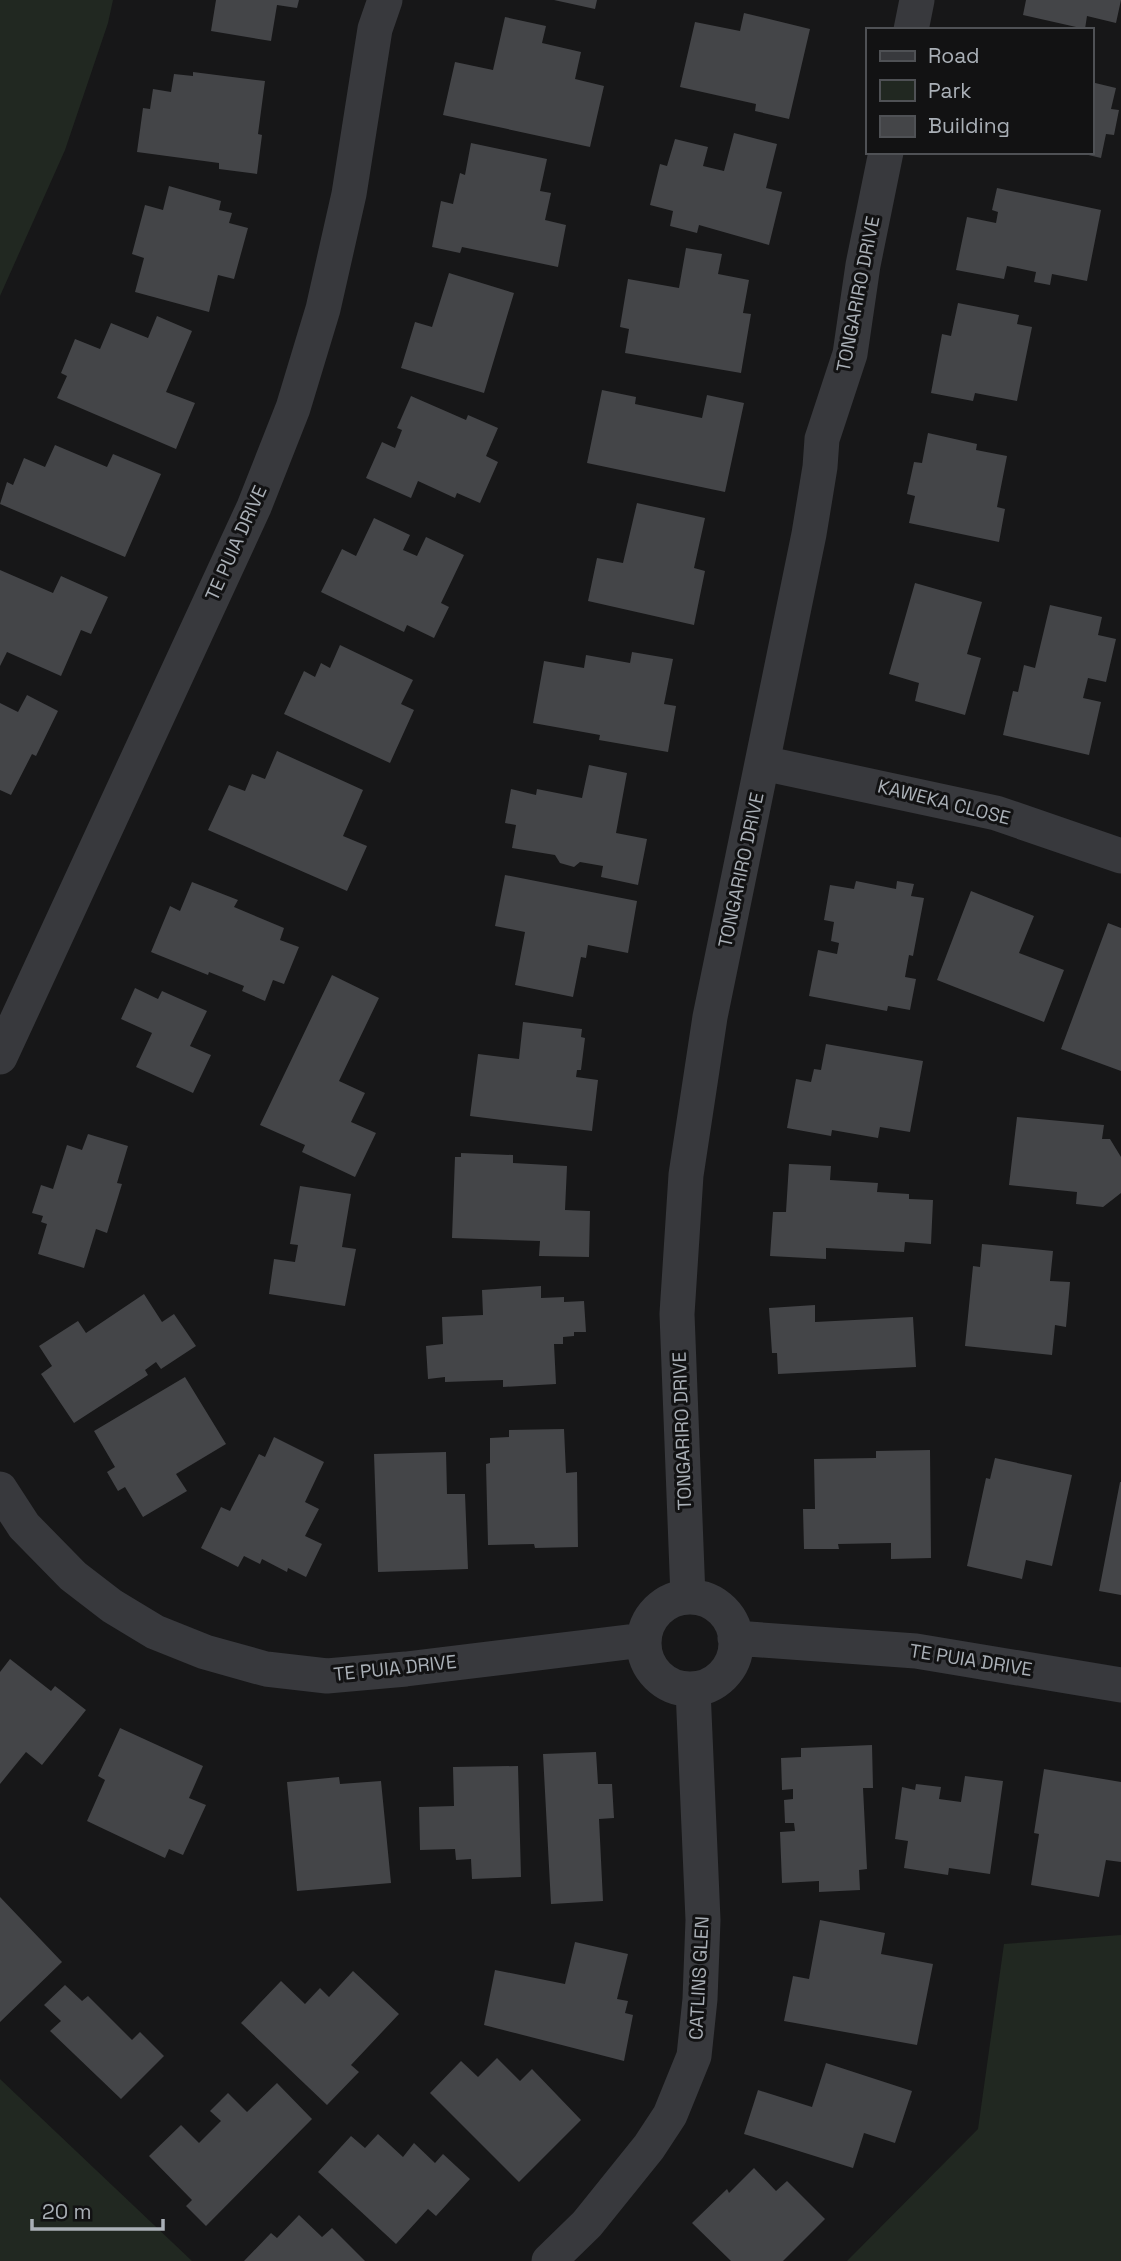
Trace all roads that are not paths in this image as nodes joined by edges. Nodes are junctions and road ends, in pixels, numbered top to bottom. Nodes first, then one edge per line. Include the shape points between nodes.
1 (385, 0) edge
2 (917, 0) edge
3 (911, 28) edge
4 (886, 154) edge
5 (763, 763) junction
6 (1121, 856) edge
7 (0, 1057) edge
8 (0, 1489) edge
9 (688, 1597) junction
10 (736, 1638) junction
11 (644, 1640) junction
12 (1121, 1685) edge
13 (693, 1689) junction
14 (550, 2261) edge

1 - 7 street, TE PUIA DRIVE via 374,29 349,194 323,309 293,408 248,520
2 - 3 street
4 - 5 street, TONGARIRO DRIVE via 850,354 822,439 809,534
5 - 6 street, KAWEKA CLOSE via 996,813
5 - 9 street, TONGARIRO DRIVE via 710,1017 686,1175 677,1314
8 - 11 street, TE PUIA DRIVE via 24,1527 72,1576 112,1606 155,1632 266,1669 327,1676
9 - 10 street via 714,1604 725,1613
9 - 11 street via 658,1610 648,1623
10 - 12 street, TE PUIA DRIVE via 916,1651
10 - 13 street via 735,1653 720,1678
11 - 13 street via 652,1670 677,1688
13 - 14 street, CATLINS GLEN via 703,1920 694,2056 670,2116 649,2147 587,2224

